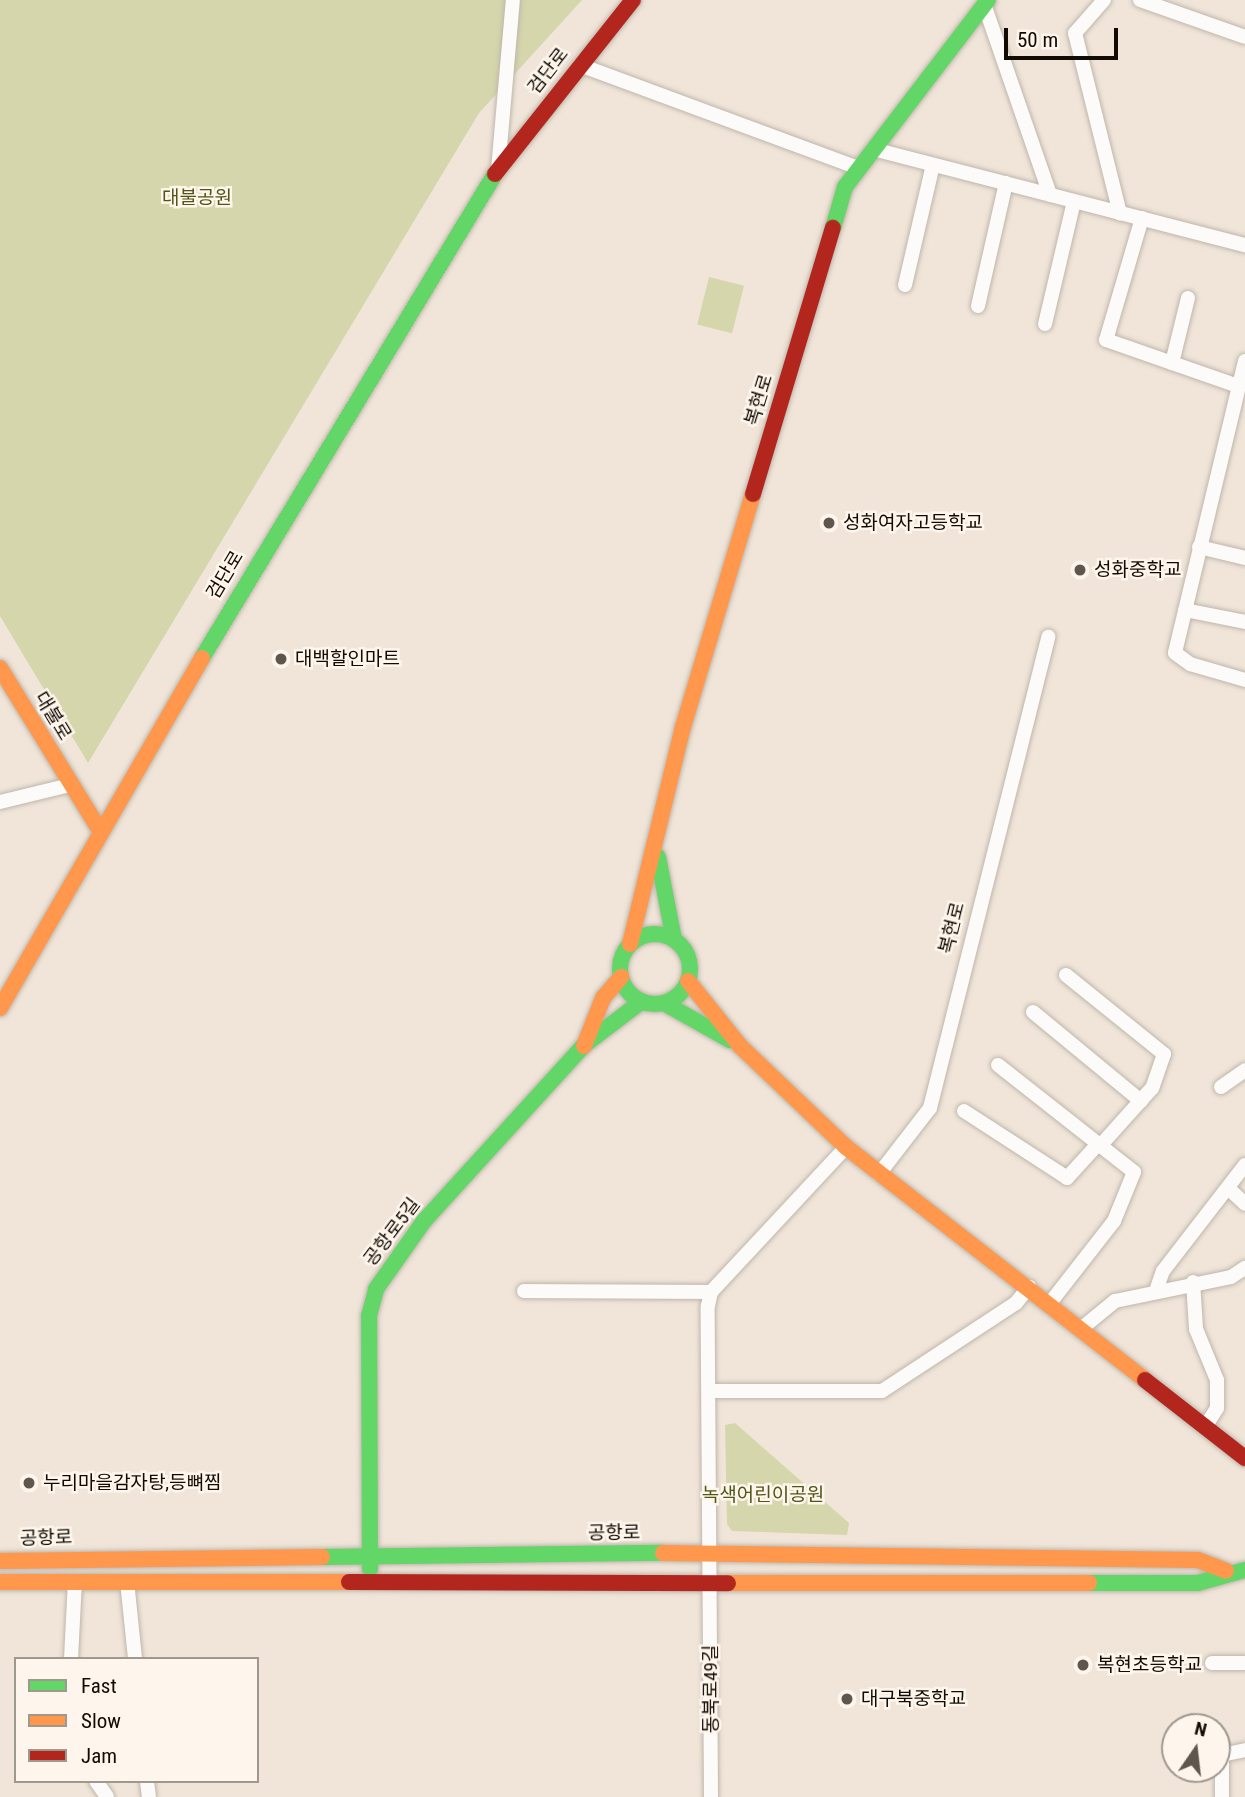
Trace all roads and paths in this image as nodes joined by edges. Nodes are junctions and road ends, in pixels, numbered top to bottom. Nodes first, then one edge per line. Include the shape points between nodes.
1 (513, 0) edge
2 (633, 0) edge
3 (1104, 0) edge
4 (1140, 0) edge
5 (986, 2) edge
6 (1245, 37) edge
7 (580, 65) junction
8 (873, 149) junction
9 (933, 165) junction
10 (859, 168) junction
11 (498, 170) junction
12 (1006, 183) junction
13 (1050, 195) junction
14 (1074, 201) junction
15 (1120, 213) junction
16 (1142, 218) junction
17 (1245, 245) edge
18 (905, 285) dead end
19 (1188, 298) dead end
20 (978, 306) dead end
21 (1045, 324) dead end
22 (1245, 361) edge
23 (1172, 363) junction
24 (1238, 386) junction
25 (1199, 547) junction
26 (1245, 558) edge
27 (1185, 610) junction
28 (1245, 622) edge
29 (1048, 637) dead end
30 (0, 668) edge
31 (1245, 680) edge
32 (70, 785) junction
33 (0, 802) edge
34 (99, 829) junction
35 (657, 853) junction
36 (674, 939) junction
37 (629, 944) junction
38 (1066, 975) dead end
39 (621, 977) junction
40 (688, 981) junction
41 (642, 1002) junction
42 (664, 1003) junction
43 (0, 1008) edge
44 (1033, 1012) dead end
45 (583, 1046) junction
46 (740, 1046) junction
47 (998, 1065) dead end
48 (1245, 1070) edge
49 (1221, 1087) dead end
50 (1141, 1101) junction
51 (964, 1111) dead end
52 (1099, 1145) junction
53 (846, 1147) junction
54 (1245, 1165) edge
55 (879, 1174) junction
56 (1228, 1188) junction
57 (1245, 1204) edge
58 (1245, 1268) edge
59 (1193, 1282) junction
60 (1029, 1287) junction
61 (1157, 1288) junction
62 (524, 1291) dead end
63 (711, 1292) junction
64 (1050, 1303) junction
65 (1082, 1328) junction
66 (710, 1391) junction
67 (1205, 1427) junction
68 (1245, 1458) edge
69 (713, 1552) junction
70 (371, 1556) junction
71 (0, 1561) edge
72 (1245, 1570) edge
73 (1226, 1571) junction
74 (75, 1581) junction
75 (127, 1581) junction
76 (370, 1581) junction
77 (711, 1581) junction
78 (0, 1582) edge
79 (71, 1657) edge
80 (135, 1657) edge
81 (1245, 1662) edge
82 (1212, 1663) dead end
83 (1245, 1750) edge
84 (711, 1797) edge
85 (1222, 1797) edge

1 - 11 street, 검단로
2 - 7 main road, 검단로
3 - 15 street via 1075,33
4 - 6 street
5 - 8 main road, 복현로
5 - 13 street
7 - 10 street
7 - 11 main road, 검단로
8 - 9 street
8 - 10 main road, 복현로
9 - 12 street
9 - 18 street
10 - 35 main road, 복현로 via 845,187 683,727
11 - 34 main road, 검단로
12 - 13 street
12 - 20 street
13 - 14 street
14 - 15 street
14 - 21 street
15 - 16 street
16 - 17 street
16 - 23 street via 1106,341
19 - 23 street
22 - 24 street
23 - 24 street
24 - 25 street
25 - 26 street
25 - 27 street
27 - 28 street
27 - 31 street via 1175,653
29 - 55 street, 복현로 via 930,1108
30 - 32 main road, 대불로
32 - 33 street
32 - 34 main road, 대불로
34 - 43 main road, 검단로
35 - 36 main road
35 - 37 main road, 복현로
36 - 37 main road via 651,934
36 - 40 main road via 688,958
37 - 39 main road
38 - 50 street via 1164,1054 1162,1072
39 - 41 main road
39 - 45 main road via 603,998
40 - 42 main road
40 - 46 main road
41 - 42 main road
41 - 45 main road
42 - 46 main road
44 - 50 street
45 - 70 main road, 공항로5길 via 424,1221 376,1289 369,1316
46 - 53 main road
47 - 52 street
48 - 49 street
50 - 52 street
51 - 52 street via 1067,1178
52 - 64 street via 1134,1171 1126,1202
53 - 55 main road
53 - 63 street
54 - 56 street
55 - 60 main road
56 - 57 street
56 - 61 street via 1163,1271
58 - 59 street
59 - 61 street
59 - 67 street via 1196,1329 1217,1380 1217,1408
60 - 64 main road
60 - 66 street via 1016,1303 882,1391
61 - 65 street via 1115,1301
62 - 63 street
63 - 66 street, 동북로49길
64 - 65 main road
65 - 67 main road
66 - 69 street, 동북로49길
67 - 68 main road
69 - 70 main road, 공항로
69 - 73 main road, 공항로 via 1198,1560
69 - 77 street, 동북로49길
70 - 71 main road, 공항로
70 - 76 main road, 공항로5길
72 - 73 main road, 공항로
73 - 77 main road, 공항로 via 1198,1583
74 - 75 main road, 공항로
74 - 78 main road, 공항로
74 - 79 street
75 - 76 main road, 공항로
75 - 80 street
76 - 77 main road, 공항로
77 - 84 street, 동북로49길
81 - 82 street
83 - 85 street via 1222,1755

